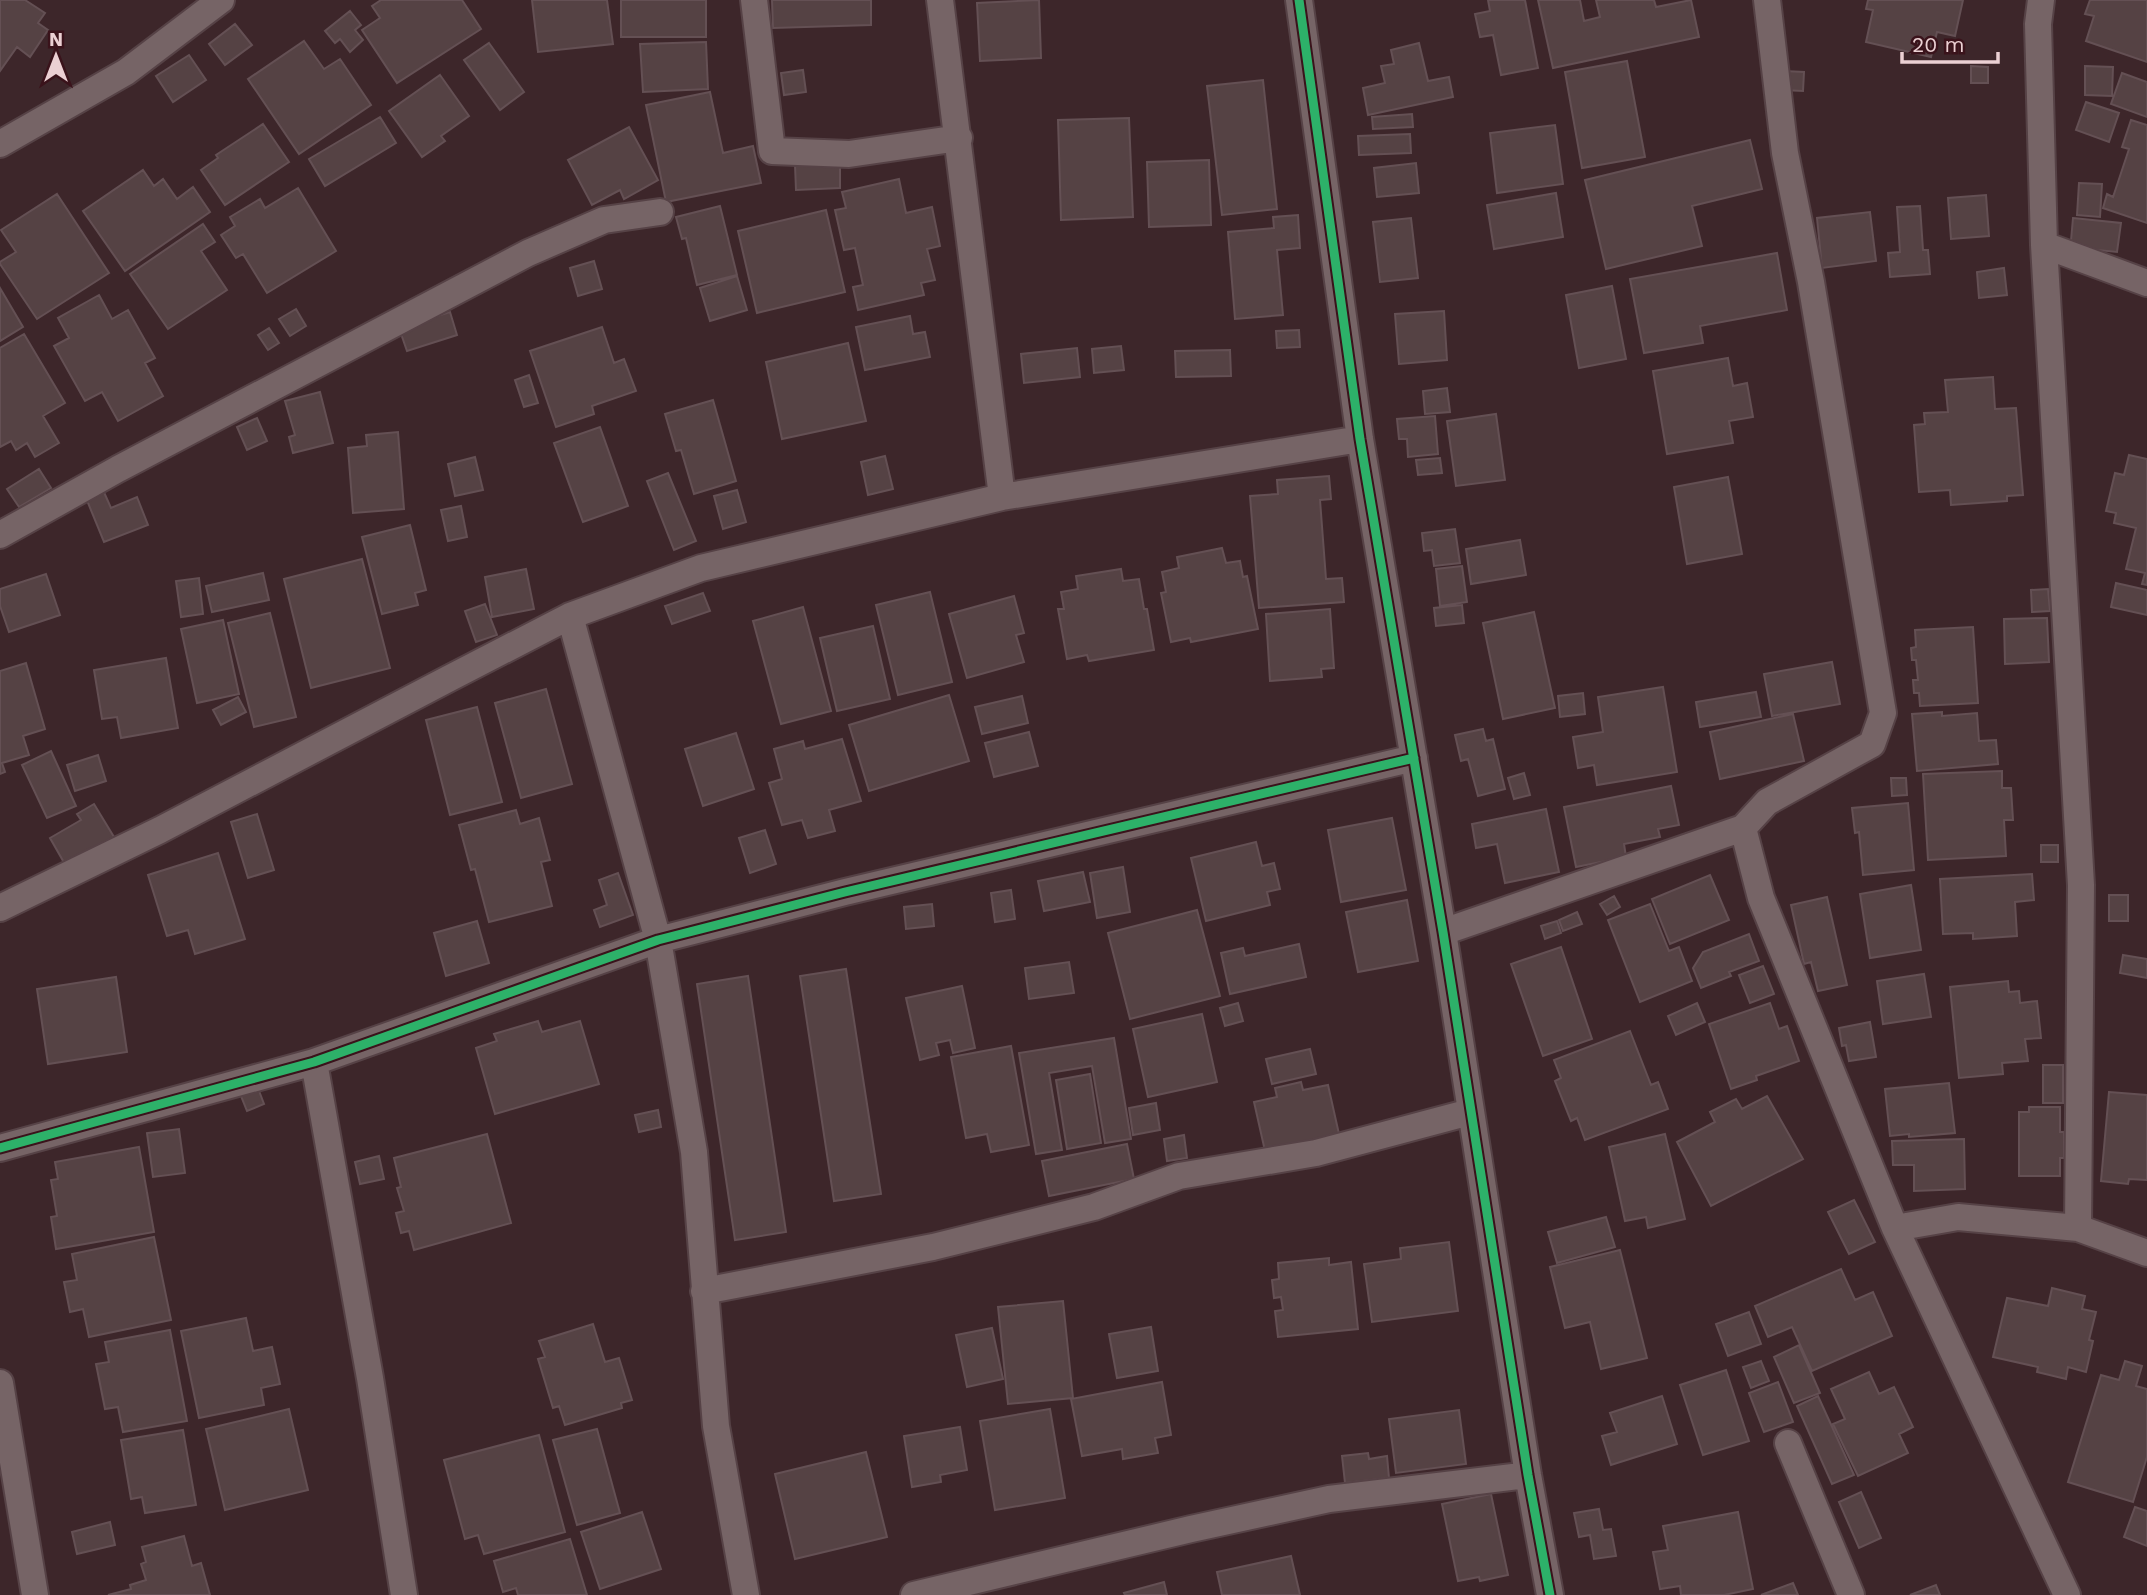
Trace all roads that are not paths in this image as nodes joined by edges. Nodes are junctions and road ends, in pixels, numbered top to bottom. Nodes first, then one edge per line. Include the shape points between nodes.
1 (221, 0) edge
2 (754, 0) edge
3 (940, 0) edge
4 (1299, 0) edge
5 (1767, 0) edge
6 (2041, 0) edge
7 (958, 138) junction
8 (0, 144) edge
9 (660, 212) dead end
10 (2044, 245) junction
11 (2147, 282) edge
12 (1360, 439) junction
13 (1002, 497) junction
14 (0, 535) edge
15 (570, 616) junction
16 (1414, 758) junction
17 (1743, 828) junction
18 (0, 908) edge
19 (1443, 932) junction
20 (658, 940) junction
21 (314, 1062) junction
22 (1470, 1112) junction
23 (0, 1148) edge
24 (1895, 1228) junction
25 (2078, 1228) junction
26 (2147, 1253) edge
27 (704, 1291) junction
28 (0, 1383) edge
29 (1788, 1443) dead end
30 (1528, 1475) junction
31 (35, 1595) edge
32 (404, 1595) edge
33 (746, 1595) edge
34 (914, 1595) edge
35 (1550, 1595) edge
36 (1852, 1595) edge
37 (2067, 1595) edge

1 - 8 street via 126,72
2 - 7 street via 772,152 849,154
3 - 7 street
4 - 12 street
5 - 17 street via 1785,153 1883,713 1872,744 1767,802
6 - 10 street
7 - 13 street
9 - 14 street via 604,220 528,253
10 - 11 street
10 - 25 street via 2081,885
12 - 13 street
12 - 16 street
13 - 15 street via 701,568
15 - 18 street via 160,830
15 - 20 street
16 - 19 street
16 - 20 street
17 - 19 street
17 - 24 street via 1761,898
19 - 22 street
20 - 21 street
20 - 27 street via 694,1153
21 - 23 street
21 - 32 street
22 - 27 street via 1316,1153 1179,1175 1094,1207 933,1247
22 - 30 street
24 - 25 street via 1958,1217
24 - 37 street
25 - 26 street
27 - 33 street via 716,1426
28 - 31 street
29 - 36 street
30 - 34 street via 1329,1499
30 - 35 street

